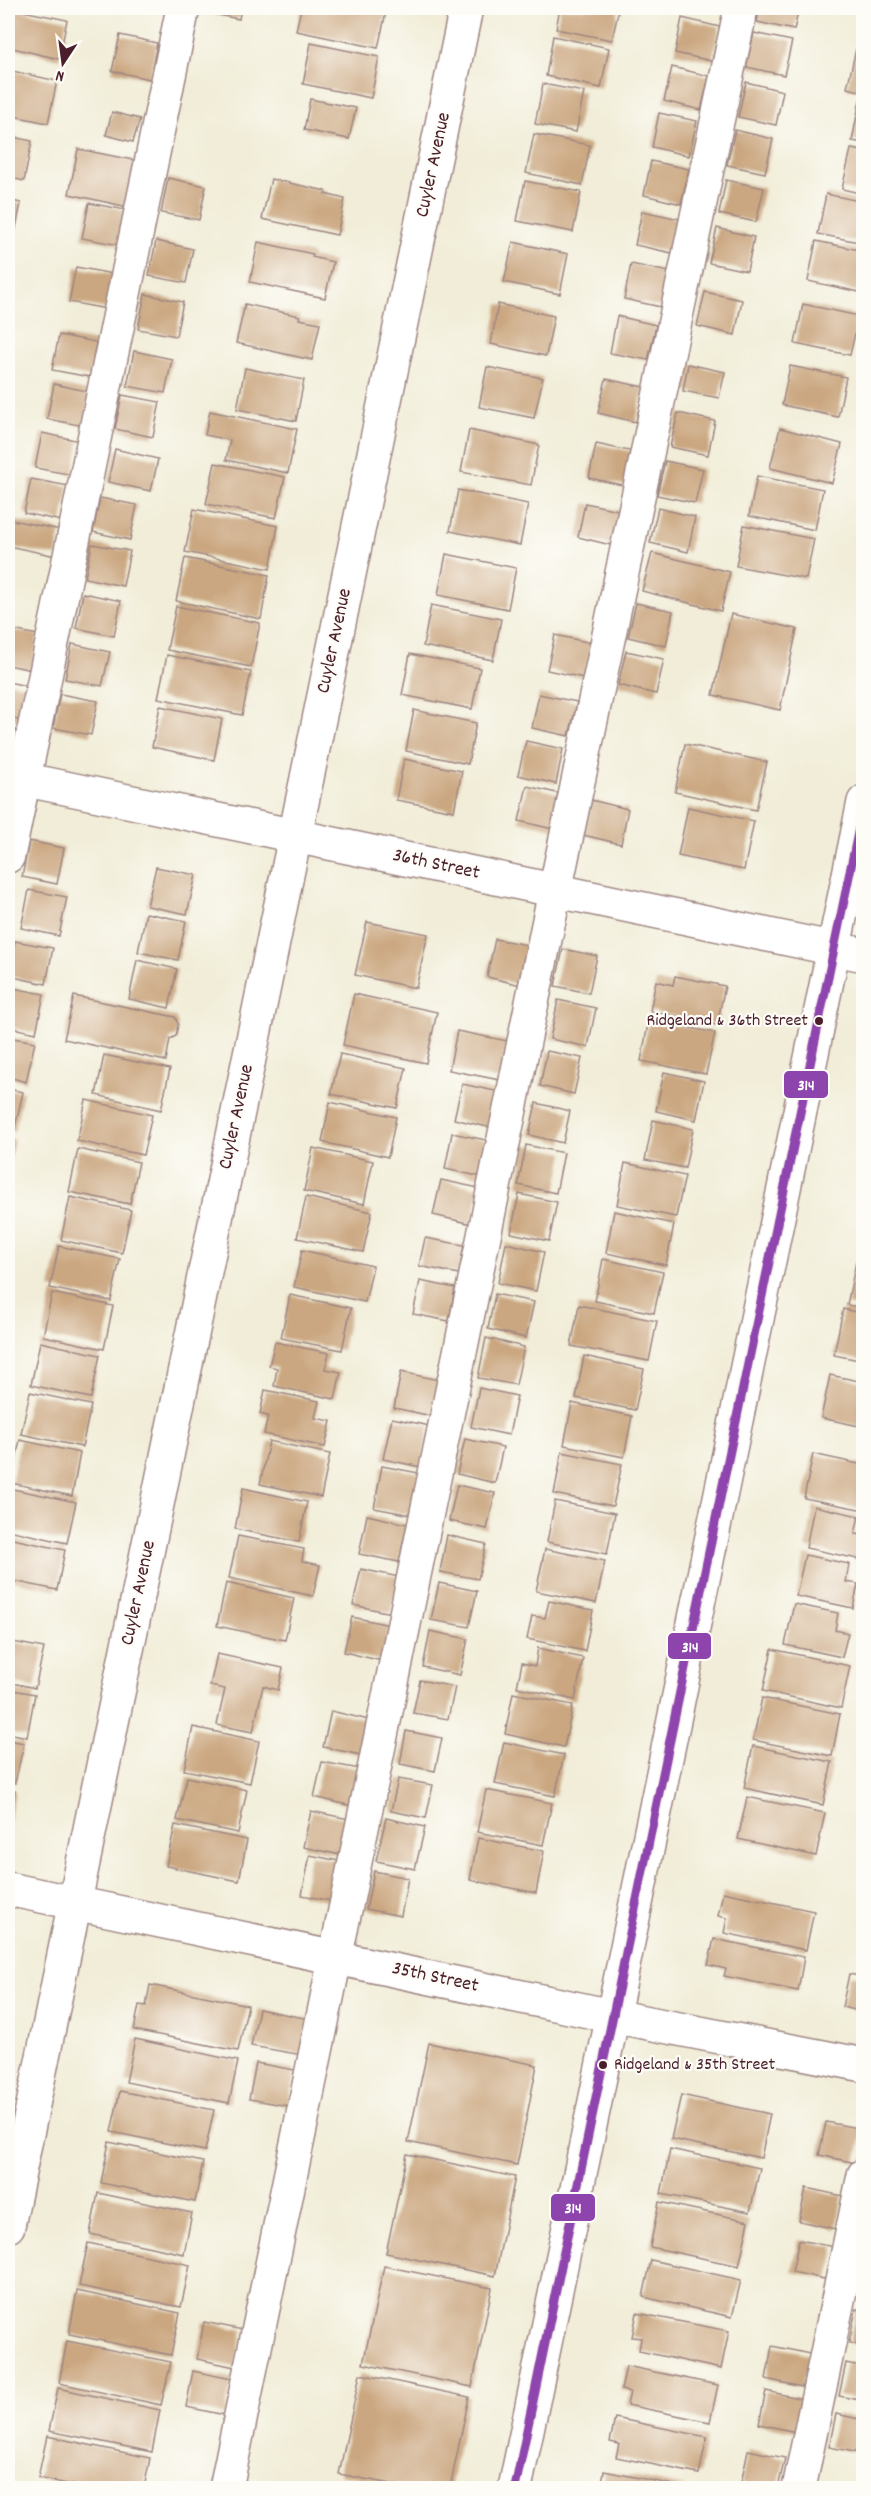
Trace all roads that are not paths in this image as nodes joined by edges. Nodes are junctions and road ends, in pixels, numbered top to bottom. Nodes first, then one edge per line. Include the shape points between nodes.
1 (183, 8) edge
2 (466, 8) edge
3 (741, 8) edge
4 (15, 777) edge
5 (864, 802) edge
6 (295, 836) junction
7 (8, 856) edge
8 (555, 891) junction
9 (848, 952) edge
10 (8, 1889) edge
11 (74, 1903) junction
12 (337, 1958) junction
13 (612, 2016) junction
14 (864, 2065) edge
15 (864, 2175) edge
16 (8, 2226) edge
17 (226, 2488) edge
18 (515, 2488) edge
19 (799, 2488) edge

1 - 4 street
2 - 6 street, Cuyler Avenue
3 - 8 street
4 - 6 street, 36th Street
4 - 7 street
5 - 9 street
6 - 8 street, 36th Street
6 - 11 street, Cuyler Avenue
8 - 9 street, 36th Street
8 - 12 street
9 - 13 street
10 - 11 street, 35th Street
11 - 12 street, 35th Street
11 - 16 street, Cuyler Avenue
12 - 13 street, 35th Street
12 - 17 street
13 - 14 street, 35th Street
13 - 18 street
15 - 19 street

